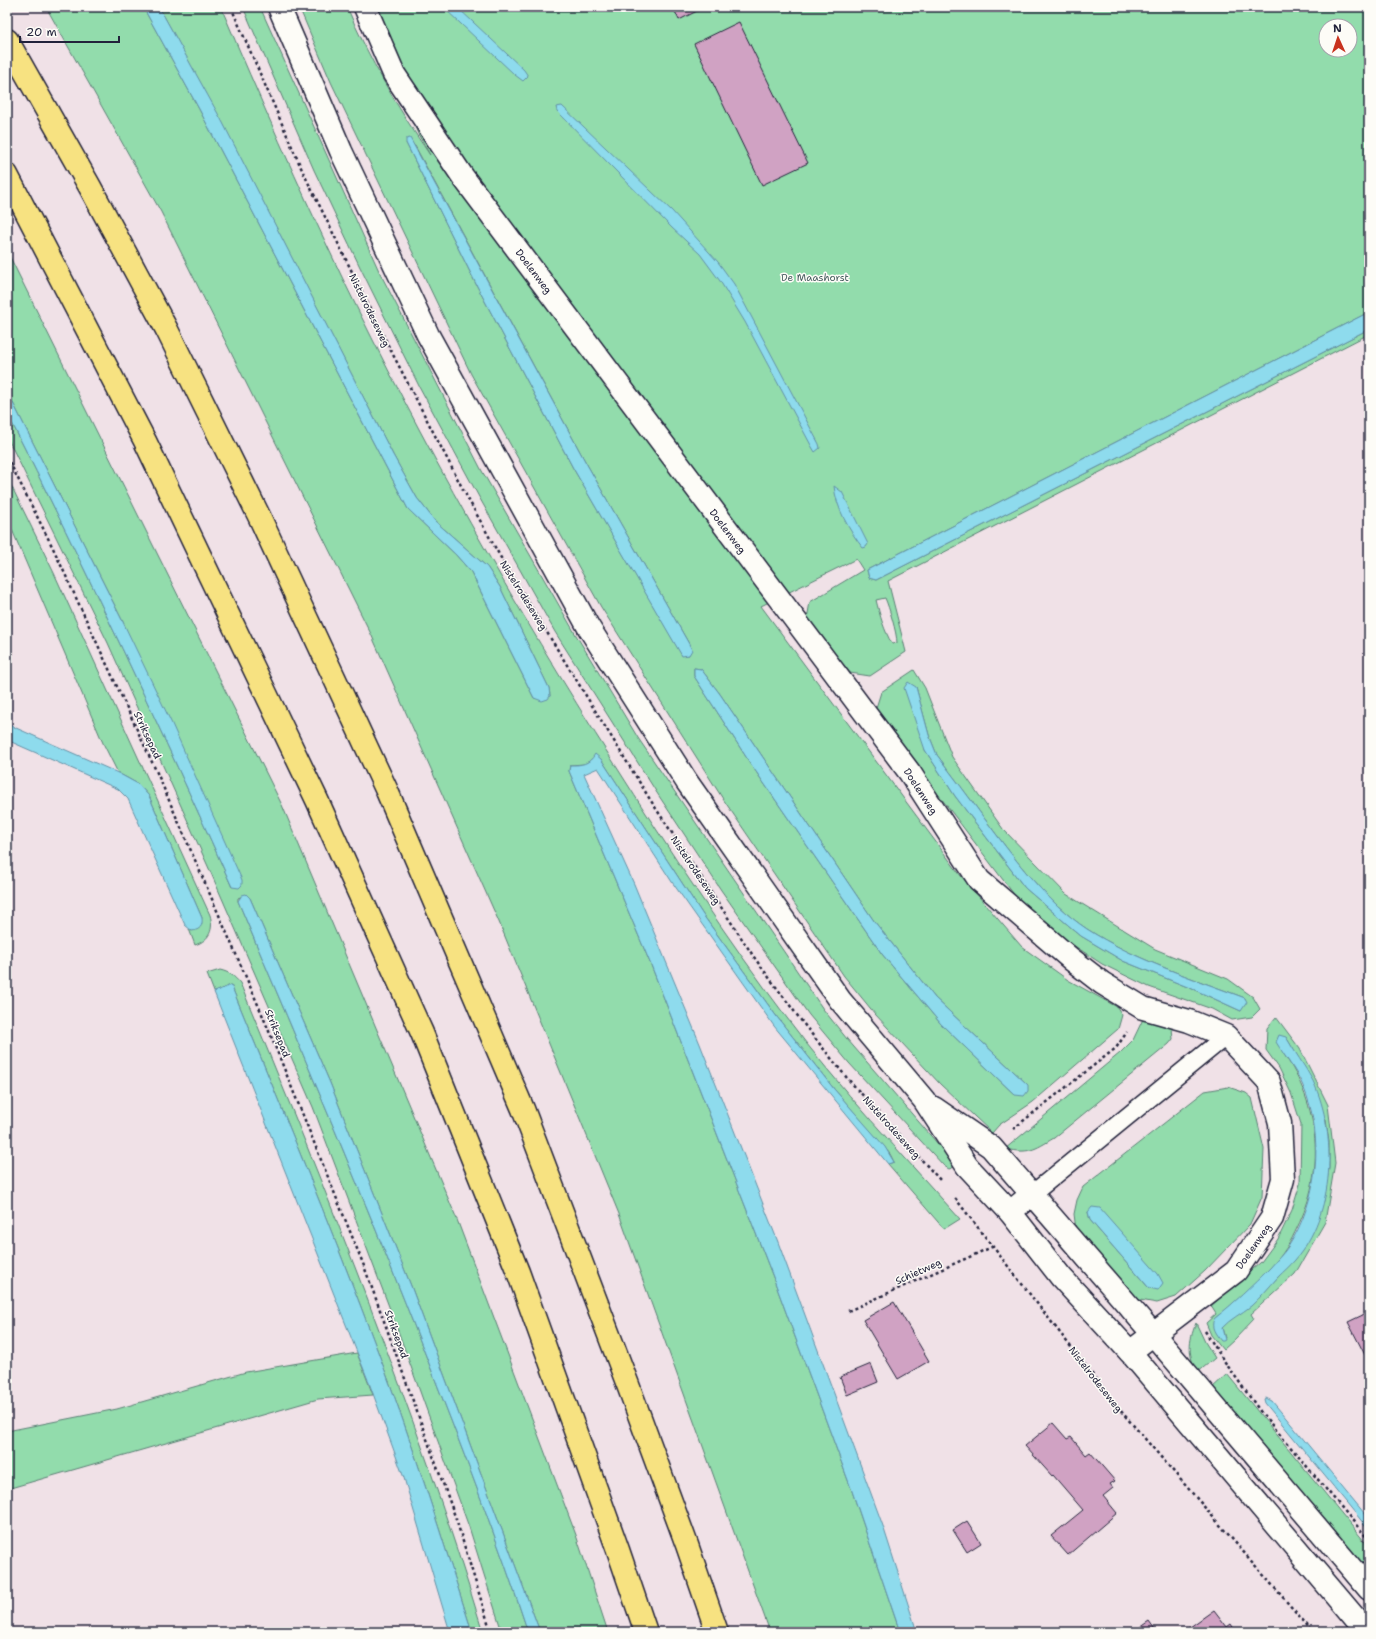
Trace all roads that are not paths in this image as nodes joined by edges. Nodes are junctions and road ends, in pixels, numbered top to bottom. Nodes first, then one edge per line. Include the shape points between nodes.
1 (280, 7) edge
2 (365, 7) edge
3 (7, 40) edge
4 (7, 175) edge
5 (1226, 1036) junction
6 (924, 1100) junction
7 (1031, 1195) junction
8 (1010, 1212) junction
9 (1154, 1335) junction
10 (1130, 1352) junction
11 (1369, 1589) edge
12 (646, 1632) edge
13 (717, 1632) edge
14 (1367, 1632) edge

1 - 6 street via 341,151 428,335 589,628 687,782 840,1000
2 - 5 street, Doelenweg via 394,74 463,177 910,773 978,880 1102,983 1143,1008 1189,1021
3 - 13 highway via 167,330 259,516 387,791 523,1109 631,1392
4 - 12 highway via 145,441 317,800 422,1033 518,1272
5 - 7 lane
5 - 9 street, Doelenweg via 1269,1082 1280,1123 1283,1179 1272,1218 1236,1271
6 - 7 street via 991,1147
6 - 8 street via 967,1166
7 - 8 street
7 - 9 street
8 - 10 street via 1061,1277
9 - 10 street, Doelenweg
9 - 11 street
10 - 14 street

